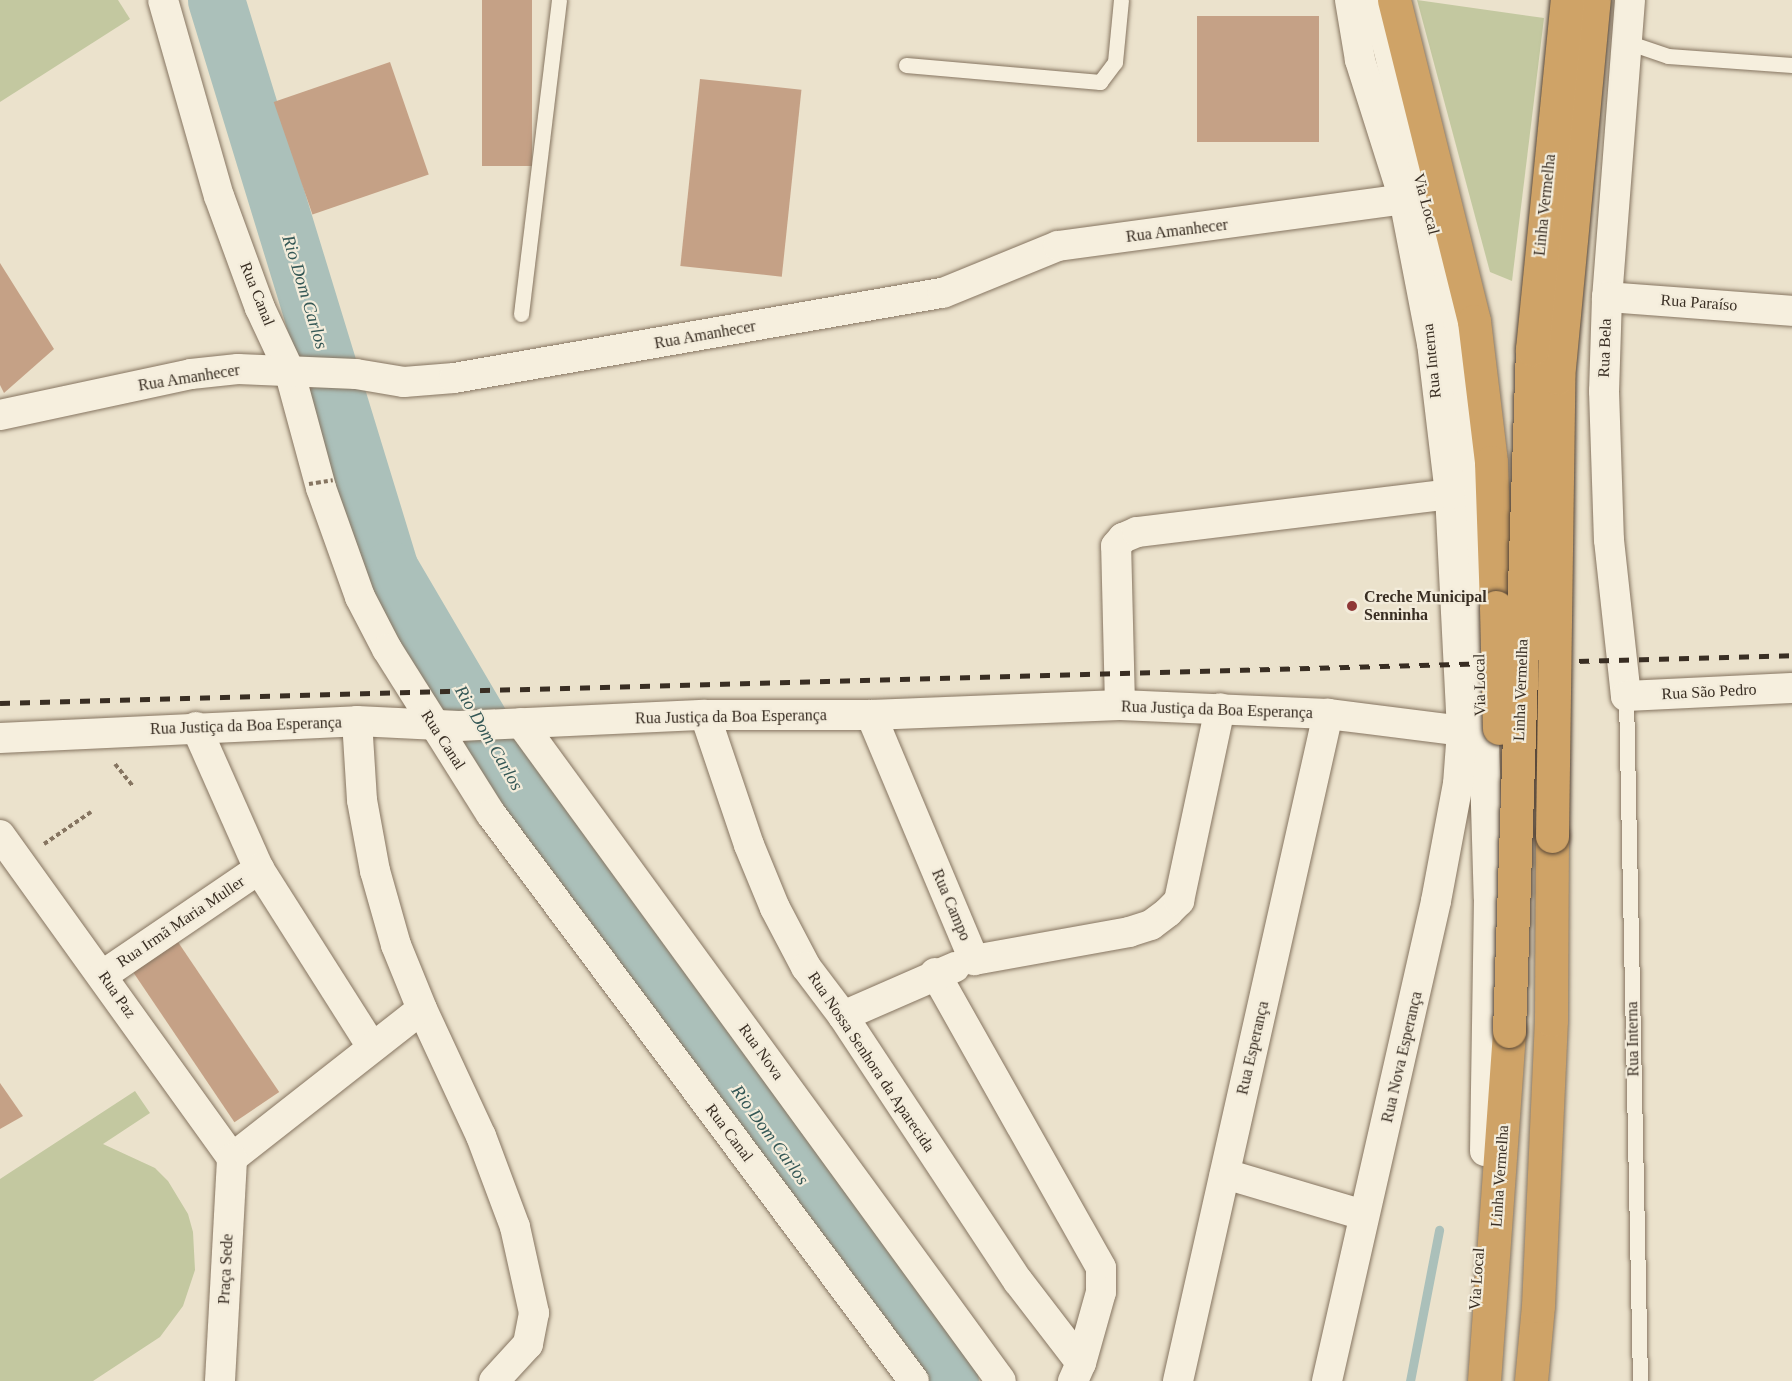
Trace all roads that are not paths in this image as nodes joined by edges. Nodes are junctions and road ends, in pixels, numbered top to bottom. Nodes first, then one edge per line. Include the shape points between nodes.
1 (163, 0) edge
2 (559, 0) edge
3 (1121, 0) edge
4 (1350, 0) edge
5 (1376, 0) edge
6 (1394, 0) edge
7 (1567, 0) edge
8 (1594, 0) edge
9 (1630, 0) edge
10 (1627, 42) junction
11 (906, 65) dead end
12 (1792, 65) edge
13 (1404, 199) junction
14 (1607, 297) junction
15 (1792, 310) edge
16 (521, 314) dead end
17 (301, 371) junction
18 (0, 415) edge
19 (1450, 494) junction
20 (1792, 688) edge
21 (1626, 696) junction
22 (1120, 705) junction
23 (1220, 708) junction
24 (1328, 714) junction
25 (705, 715) junction
26 (871, 716) junction
27 (357, 722) junction
28 (509, 724) junction
29 (446, 726) junction
30 (196, 727) junction
31 (1462, 731) junction
32 (0, 738) edge
33 (0, 835) edge
34 (258, 869) junction
35 (975, 960) junction
36 (935, 974) junction
37 (103, 975) junction
38 (422, 1009) junction
39 (843, 1016) junction
40 (1509, 1031) junction
41 (372, 1047) junction
42 (232, 1158) junction
43 (1225, 1174) junction
44 (1363, 1215) junction
45 (1077, 1372) edge
46 (220, 1381) edge
47 (494, 1381) edge
48 (914, 1381) edge
49 (1001, 1381) edge
50 (1178, 1381) edge
51 (1327, 1381) edge
52 (1469, 1381) edge
53 (1485, 1381) edge
54 (1531, 1381) edge
55 (1640, 1381) edge

1 - 17 street, Rua Canal via 219,196 260,308
2 - 16 lane
3 - 11 lane via 1115,62 1100,82
4 - 13 street, Rua Interna via 1360,60
5 - 52 street, Via Local via 1458,324 1477,502 1489,898 1487,1126
6 - 40 highway, bridge via 1474,321 1491,462
7 - 40 highway, Linha Vermelha, bridge via 1532,350
8 - 54 highway, Linha Vermelha, bridge via 1558,378 1551,1020
9 - 10 street, Rua Bela
10 - 12 lane via 1668,56
10 - 14 street, Rua Bela
13 - 17 street, Rua Amanhecer via 1058,246 942,293 494,372 427,382
13 - 19 street, Rua Interna via 1432,344
14 - 15 street, Rua Paraíso
14 - 21 street, Rua Bela via 1604,391 1609,540
17 - 18 street, Rua Amanhecer via 238,369 191,374
17 - 29 street, Rua Canal via 321,488 360,597
19 - 22 street via 1137,532 1123,538 1116,546
19 - 31 street, Rua Interna
20 - 21 street, Rua São Pedro
21 - 55 lane, Rua Interna
22 - 23 street, Rua Justiça da Boa Esperança
22 - 26 street, Rua Justiça da Boa Esperança
23 - 24 street, Rua Justiça da Boa Esperança
23 - 35 street, Rua Campo via 1179,901 1151,925 1129,932
24 - 31 street, Rua Justiça da Boa Esperança
24 - 43 street, Rua Esperança
25 - 26 street, Rua Justiça da Boa Esperança
25 - 28 street, Rua Justiça da Boa Esperança
25 - 39 street, Rua Nossa Senhora da Aparecida via 775,908 806,967
26 - 35 street, Rua Campo
27 - 29 street, Rua Justiça da Boa Esperança
27 - 30 street, Rua Justiça da Boa Esperança
27 - 38 street via 362,800 375,871 396,945
28 - 29 street, Rua Justiça da Boa Esperança
28 - 49 street, Rua Nova
29 - 48 street, Rua Canal via 498,823
30 - 32 street, Rua Justiça da Boa Esperança
30 - 34 street
31 - 44 street, Rua Nova Esperança via 1458,784 1436,901 1404,1054
33 - 37 street, Rua Paz
34 - 37 street, Rua Irmã Maria Muller
34 - 41 street
35 - 36 street
36 - 39 street
36 - 45 street via 1101,1268 1096,1315
37 - 42 street, Rua Paz
38 - 41 street
38 - 47 street via 481,1136 515,1227 534,1313 528,1344
39 - 45 street, Rua Nossa Senhora da Aparecida
40 - 53 highway, Linha Vermelha
41 - 42 street
42 - 46 street, Praça Sede
43 - 44 street
43 - 50 street, Rua Esperança
44 - 51 street, Rua Nova Esperança

